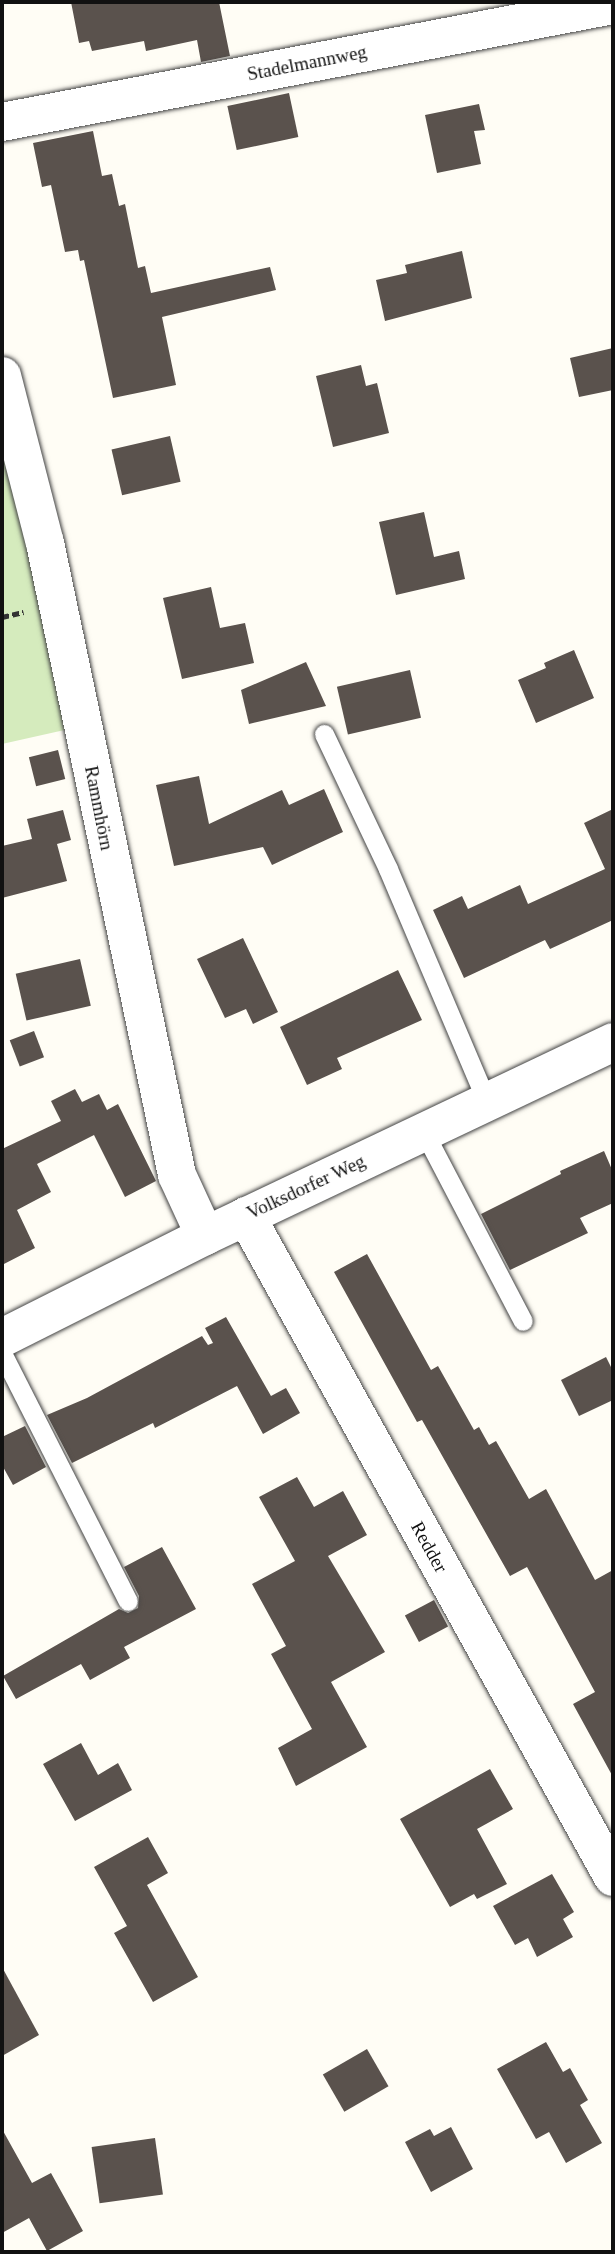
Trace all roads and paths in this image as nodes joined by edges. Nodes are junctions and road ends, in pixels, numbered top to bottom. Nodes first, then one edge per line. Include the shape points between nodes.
1 (613, 5) edge
2 (2, 122) edge
3 (2, 376) edge
4 (324, 734) dead end
5 (613, 1042) edge
6 (487, 1102) junction
7 (424, 1132) junction
8 (246, 1216) junction
9 (205, 1236) junction
10 (523, 1321) dead end
11 (2, 1338) edge
12 (2, 1353) edge
13 (128, 1601) dead end
14 (613, 1877) edge

1 - 2 street, Stadelmannweg
3 - 9 street, Rammhörn via 45,543 177,1175
4 - 6 lane via 388,869
5 - 6 street, Volksdorfer Weg
6 - 7 street, Volksdorfer Weg
7 - 8 street, Volksdorfer Weg
7 - 10 lane
8 - 9 street, Volksdorfer Weg
8 - 14 street, Redder
9 - 11 street, Volksdorfer Weg
12 - 13 lane

